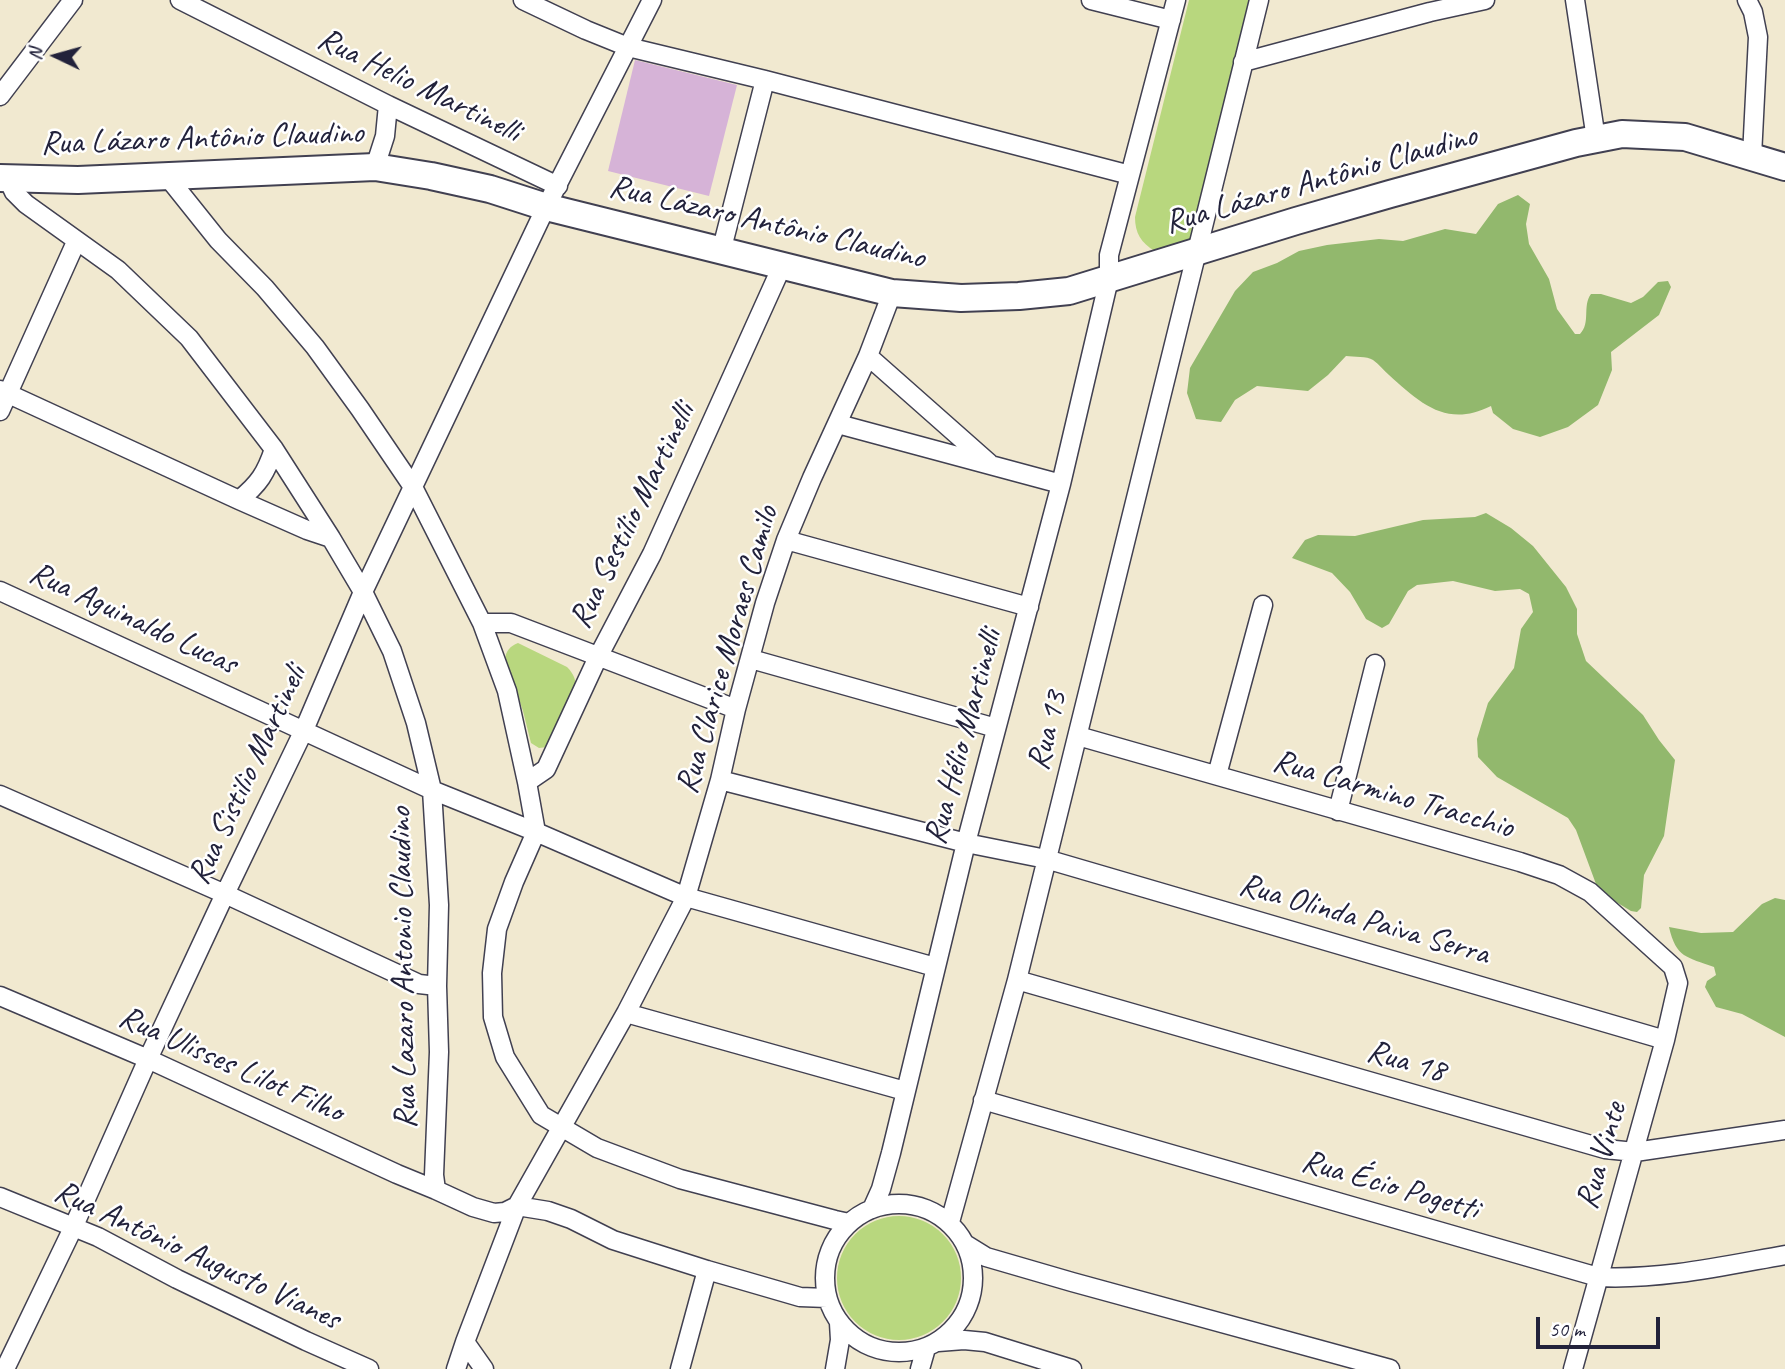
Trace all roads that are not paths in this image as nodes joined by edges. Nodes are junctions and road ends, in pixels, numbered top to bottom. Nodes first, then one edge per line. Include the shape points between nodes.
1 (73, 0) edge
2 (180, 0) edge
3 (523, 0) edge
4 (652, 0) edge
5 (1091, 0) edge
6 (1176, 0) edge
7 (1259, 0) edge
8 (1485, 0) edge
9 (1575, 0) edge
10 (1748, 0) edge
11 (1430, 6) edge
12 (1171, 19) junction
13 (628, 47) junction
14 (1243, 62) junction
15 (765, 80) junction
16 (0, 96) edge
17 (388, 104) junction
18 (1596, 139) junction
19 (1752, 156) junction
20 (374, 167) junction
21 (1785, 167) edge
22 (166, 175) junction
23 (1130, 175) junction
24 (4, 178) edge
25 (552, 197) junction
26 (76, 242) junction
27 (1196, 251) junction
28 (721, 252) junction
29 (782, 267) junction
30 (1109, 279) junction
31 (892, 293) junction
32 (868, 356) junction
33 (4, 392) edge
34 (0, 411) edge
35 (838, 424) junction
36 (274, 449) junction
37 (993, 467) junction
38 (1060, 484) junction
39 (413, 487) junction
40 (239, 500) junction
41 (331, 538) junction
42 (786, 540) junction
43 (0, 591) edge
44 (363, 592) junction
45 (1263, 605) dead end
46 (1029, 607) junction
47 (482, 623) junction
48 (598, 657) junction
49 (751, 659) junction
50 (1375, 664) dead end
51 (736, 709) junction
52 (996, 728) junction
53 (304, 730) junction
54 (1078, 736) junction
55 (1217, 775) junction
56 (720, 780) junction
57 (527, 782) junction
58 (432, 790) junction
59 (0, 795) edge
60 (1338, 811) junction
61 (536, 832) junction
62 (966, 843) junction
63 (1046, 859) junction
64 (225, 894) junction
65 (686, 897) junction
66 (1667, 960) joint
67 (935, 967) junction
68 (1017, 980) junction
69 (437, 986) junction
70 (0, 996) edge
71 (626, 1013) junction
72 (1665, 1040) junction
73 (148, 1059) junction
74 (905, 1091) junction
75 (984, 1100) junction
76 (561, 1129) junction
77 (1785, 1130) edge
78 (1634, 1152) junction
79 (436, 1190) junction
80 (0, 1197) edge
81 (517, 1206) junction
82 (872, 1209) junction
83 (950, 1222) junction
84 (849, 1223) junction
85 (73, 1228) junction
86 (965, 1244) junction
87 (1785, 1255) edge
88 (707, 1270) junction
89 (1598, 1278) junction
90 (827, 1298) junction
91 (839, 1323) junction
92 (465, 1342) junction
93 (932, 1345) junction
94 (5, 1369) edge
95 (369, 1369) edge
96 (456, 1369) edge
97 (484, 1369) edge
98 (680, 1369) edge
99 (835, 1369) edge
100 (920, 1369) edge
101 (1072, 1369) edge
102 (1390, 1369) edge
103 (1573, 1369) edge

1 - 16 street
2 - 17 street, Rua Helio Martinelli
3 - 13 street
4 - 13 street, Rua Sistilio Martineli
5 - 12 street
6 - 12 street
7 - 14 street, Rua 13
8 - 11 street
9 - 18 street
10 - 19 street via 1758,37
11 - 14 street
12 - 23 street
13 - 15 street
13 - 25 street, Rua Sistilio Martineli
14 - 27 street, Rua 13
15 - 23 street
15 - 28 street
17 - 20 street via 385,136
17 - 25 street, Rua Helio Martinelli
18 - 19 main road, Rua Lázaro Antônio Claudino via 1622,134 1685,137
18 - 27 main road, Rua Lázaro Antônio Claudino
19 - 21 main road, Rua Lázaro Antônio Claudino
20 - 22 main road, Rua Lázaro Antônio Claudino
20 - 25 main road, Rua Lázaro Antônio Claudino
22 - 24 main road, Rua Lázaro Antônio Claudino
22 - 39 street via 314,347
23 - 30 street via 1109,255
24 - 26 street, Rua Lazaro Antonio Claudino via 26,204
25 - 28 main road, Rua Lázaro Antônio Claudino
25 - 39 street, Rua Sistilio Martineli
26 - 33 street
26 - 36 street, Rua Lazaro Antonio Claudino via 118,270 189,338
27 - 30 main road, Rua Lázaro Antônio Claudino
27 - 54 street, Rua 13
28 - 29 main road, Rua Lázaro Antônio Claudino
29 - 31 main road, Rua Lázaro Antônio Claudino
29 - 48 street, Rua Sestílio Martinelli via 652,554
30 - 31 main road, Rua Lázaro Antônio Claudino via 1069,292 1019,296
30 - 38 street, Rua Hélio Martinelli
31 - 32 street, Rua Clarice Moraes Camilo
32 - 35 street, Rua Clarice Moraes Camilo
32 - 37 street
33 - 34 street
33 - 40 street
35 - 37 street
35 - 42 street, Rua Clarice Moraes Camilo
36 - 40 street via 261,480
36 - 41 street, Rua Lazaro Antonio Claudino
37 - 38 street
38 - 46 street, Rua Hélio Martinelli
39 - 44 street, Rua Sistilio Martineli
39 - 47 street
40 - 41 street
41 - 44 street, Rua Lazaro Antonio Claudino
42 - 46 street
42 - 49 street, Rua Clarice Moraes Camilo
43 - 53 street, Rua Aguinaldo Lucas
44 - 53 street, Rua Sistilio Martineli
44 - 58 street, Rua Lazaro Antonio Claudino via 392,651
45 - 55 street
46 - 52 street, Rua Hélio Martinelli
47 - 48 street via 511,623
47 - 57 street via 507,691
48 - 51 street
48 - 57 street, Rua Sestílio Martinelli via 546,769
49 - 51 street, Rua Clarice Moraes Camilo
49 - 52 street
50 - 60 street
51 - 56 street, Rua Clarice Moraes Camilo
52 - 62 street, Rua Hélio Martinelli
53 - 58 street, Rua Aguinaldo Lucas
53 - 64 street, Rua Sistilio Martineli
54 - 55 street, Rua Carmino Tracchio
54 - 63 street, Rua 13
55 - 60 street, Rua Carmino Tracchio
56 - 62 street, Rua Olinda Paiva Serra
56 - 65 street, Rua Clarice Moraes Camilo
57 - 61 street
58 - 61 street
58 - 69 street, Rua Lazaro Antonio Claudino via 439,905
59 - 64 street
60 - 66 street, Rua Carmino Tracchio via 1559,876 1590,892
61 - 65 street
61 - 76 street via 497,929 493,1017 505,1057 541,1115
62 - 63 street, Rua Olinda Paiva Serra
62 - 67 street, Rua Hélio Martinelli
63 - 68 street, Rua 13
63 - 72 street, Rua Olinda Paiva Serra
64 - 69 street via 419,984
64 - 73 street, Rua Sistilio Martineli
65 - 67 street
65 - 71 street, Rua Clarice Moraes Camilo
66 - 72 street, Rua Vinte via 1678,983
67 - 74 street, Rua Hélio Martinelli
68 - 75 street, Rua 13
68 - 78 street, Rua 18 via 1509,1123 1605,1149
69 - 79 street, Rua Lazaro Antonio Claudino
70 - 73 street, Rua Ulisses Lilot Filho
71 - 74 street
71 - 76 street, Rua Clarice Moraes Camilo
72 - 78 street, Rua Vinte
73 - 79 street, Rua Ulisses Lilot Filho
73 - 85 street, Rua Sistilio Martineli
74 - 82 street, Rua Hélio Martinelli
75 - 83 street, Rua 13
75 - 89 street, Rua Écio Pogetti
76 - 81 street, Rua Clarice Moraes Camilo
76 - 84 street via 680,1180
77 - 78 street, Rua 18
78 - 89 street, Rua Vinte
79 - 81 street via 494,1213
80 - 85 street, Rua Antônio Augusto Vianes
81 - 88 street via 548,1211 612,1240
81 - 92 street, Rua Clarice Moraes Camilo
82 - 83 street via 911,1205
82 - 84 street
83 - 86 street
84 - 90 street via 828,1256
85 - 94 street, Rua Sistilio Martineli
85 - 95 street, Rua Antônio Augusto Vianes
86 - 93 street via 973,1271 971,1298 949,1334
86 - 102 street via 999,1261
87 - 89 street, Rua Écio Pogetti via 1677,1274
88 - 90 street via 800,1297
88 - 98 street
89 - 103 street, Rua Vinte
90 - 91 street
91 - 93 street via 859,1342 885,1352
91 - 99 street
92 - 96 street, Rua Clarice Moraes Camilo
92 - 97 street
93 - 100 street
93 - 101 street via 985,1342

